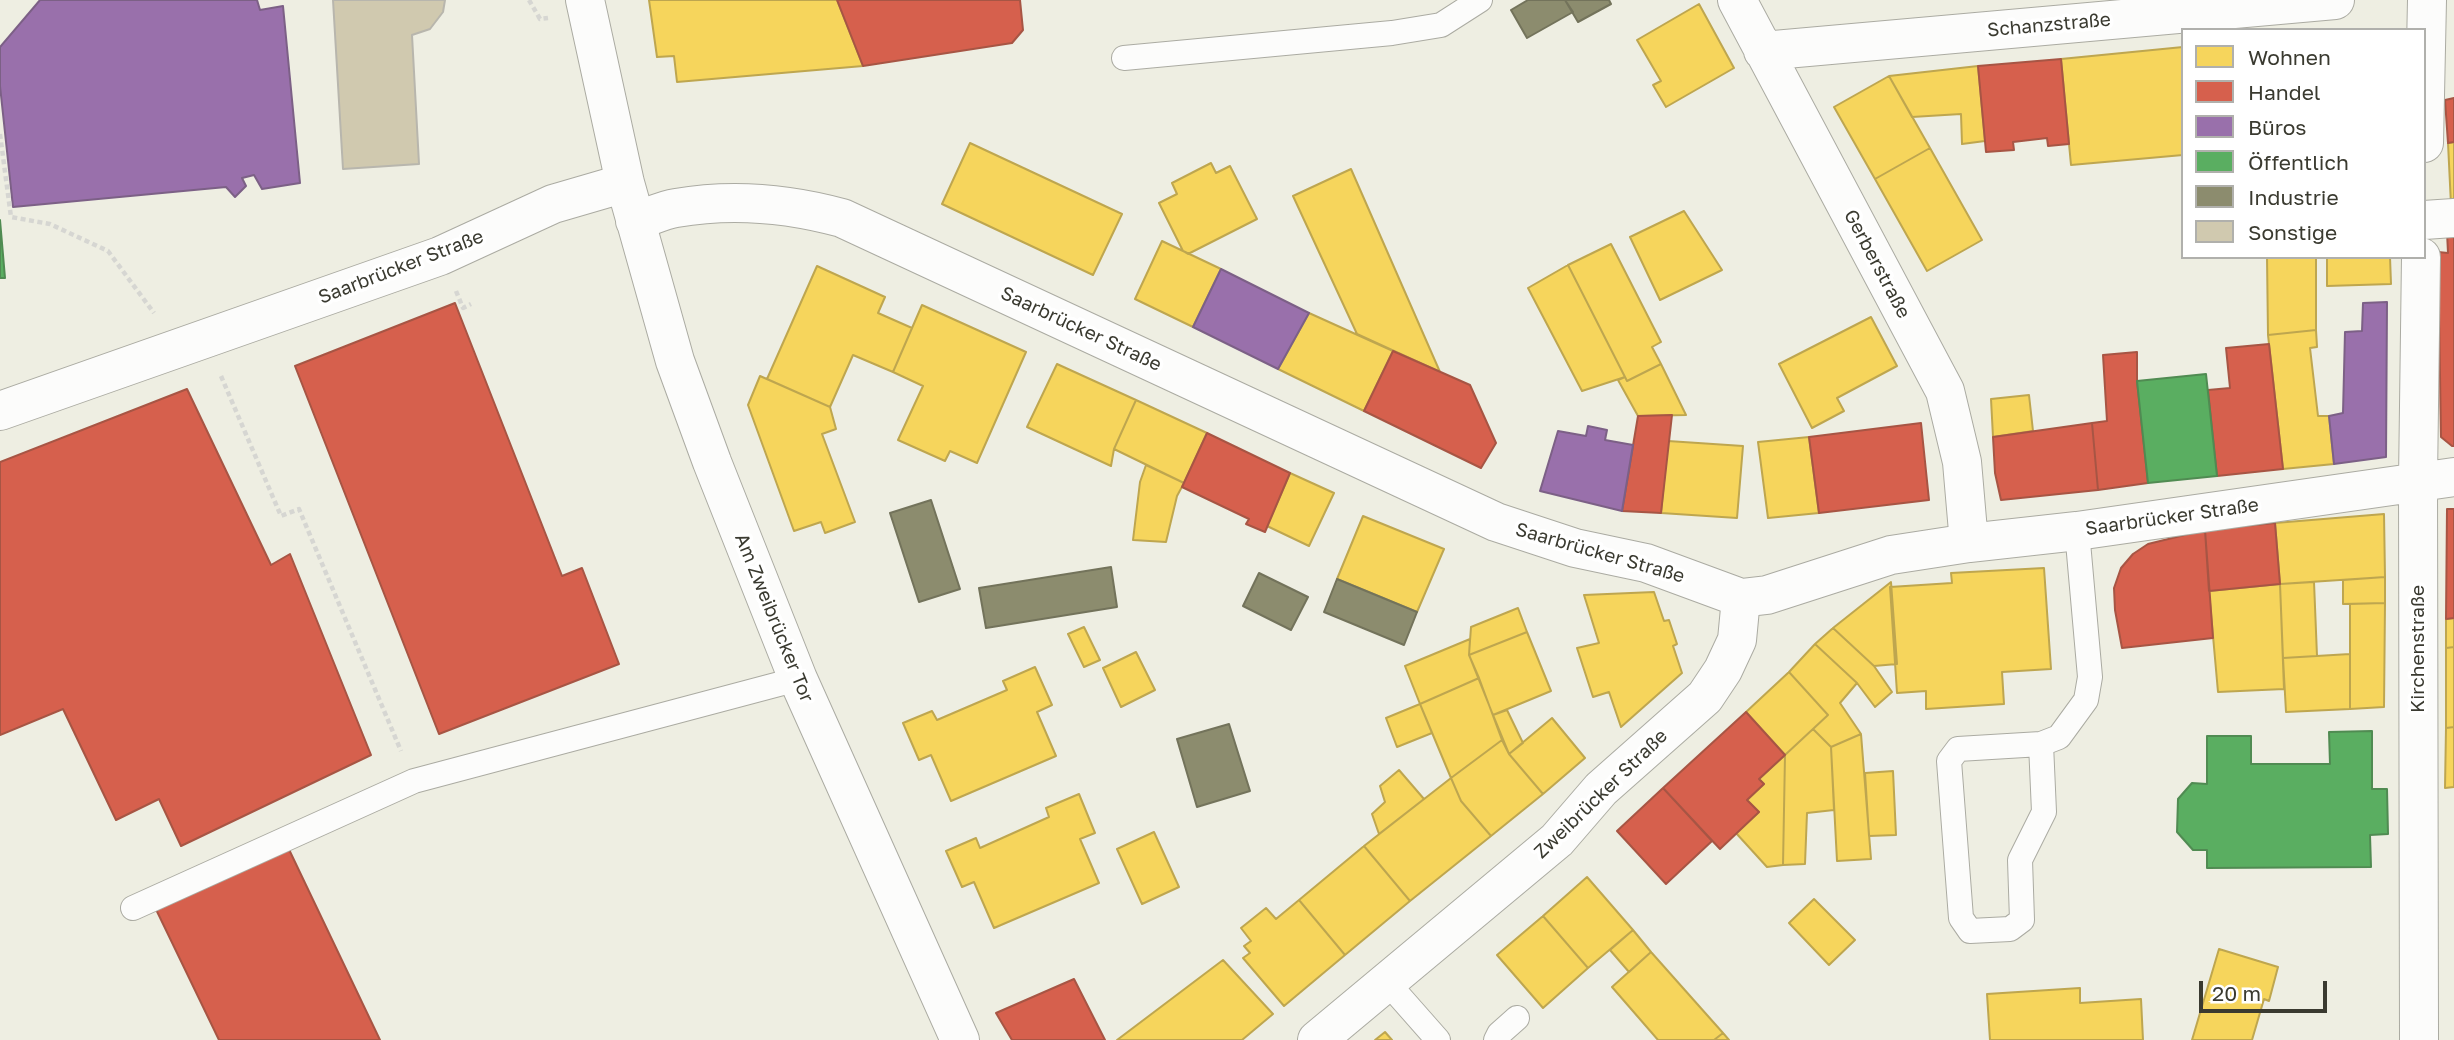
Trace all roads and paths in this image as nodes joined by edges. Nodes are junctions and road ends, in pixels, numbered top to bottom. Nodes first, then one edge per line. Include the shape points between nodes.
1 (585, 0) edge
2 (1480, 0) edge
3 (1737, 0) edge
4 (2335, 0) edge
5 (2427, 0) edge
6 (1763, 51) junction
7 (1124, 58) dead end
8 (2441, 69) edge
9 (0, 134) edge
10 (2426, 134) edge
11 (625, 183) junction
12 (2454, 218) edge
13 (2426, 220) edge
14 (635, 221) junction
15 (2421, 259) edge
16 (458, 296) dead end
17 (471, 304) dead end
18 (192, 343) junction
19 (0, 411) edge
20 (2436, 479) edge
21 (2077, 531) junction
22 (1969, 543) junction
23 (1741, 598) junction
24 (798, 679) junction
25 (2040, 744) junction
26 (414, 781) junction
27 (133, 908) dead end
28 (1386, 981) junction
29 (1517, 1018) dead end
30 (960, 1040) edge
31 (1317, 1040) edge
32 (1438, 1040) edge
33 (1496, 1040) edge
34 (2419, 1040) edge

1 - 11 street
2 - 7 lane via 1441,25
3 - 6 street, Gerberstraße
4 - 6 street, Schanzstraße
5 - 8 street
6 - 22 street, Gerberstraße via 1945,391 1962,462
8 - 10 street
9 - 18 path via 11,217 50,224 108,251
11 - 14 street, Am Zweibrücker Tor
11 - 18 street, Saarbrücker Straße via 553,204 440,256
12 - 13 street
14 - 23 street, Saarbrücker Straße via 675,208 749,202 802,207 842,218 1496,522 1575,548 1646,563
14 - 24 street, Am Zweibrücker Tor via 675,361
15 - 20 street, Kirchenstraße
16 - 17 path via 463,307
18 - 19 street, Saarbrücker Straße
18 - 26 path via 281,516 299,509
20 - 21 street, Saarbrücker Straße
20 - 34 street, Kirchenstraße
21 - 22 street, Saarbrücker Straße
21 - 25 lane via 2090,677 2086,700 2059,737
22 - 23 street, Saarbrücker Straße via 1891,555 1767,595
23 - 28 street, Zweibrücker Straße via 1737,640 1704,697 1601,789 1557,840
24 - 26 lane
24 - 30 street, Am Zweibrücker Tor
25 - 25 lane via 1958,749 1949,761 1961,918 1970,931 2010,929 2022,920 2020,860 2044,811
26 - 27 lane
28 - 31 street, Zweibrücker Straße
28 - 32 lane
29 - 33 lane

